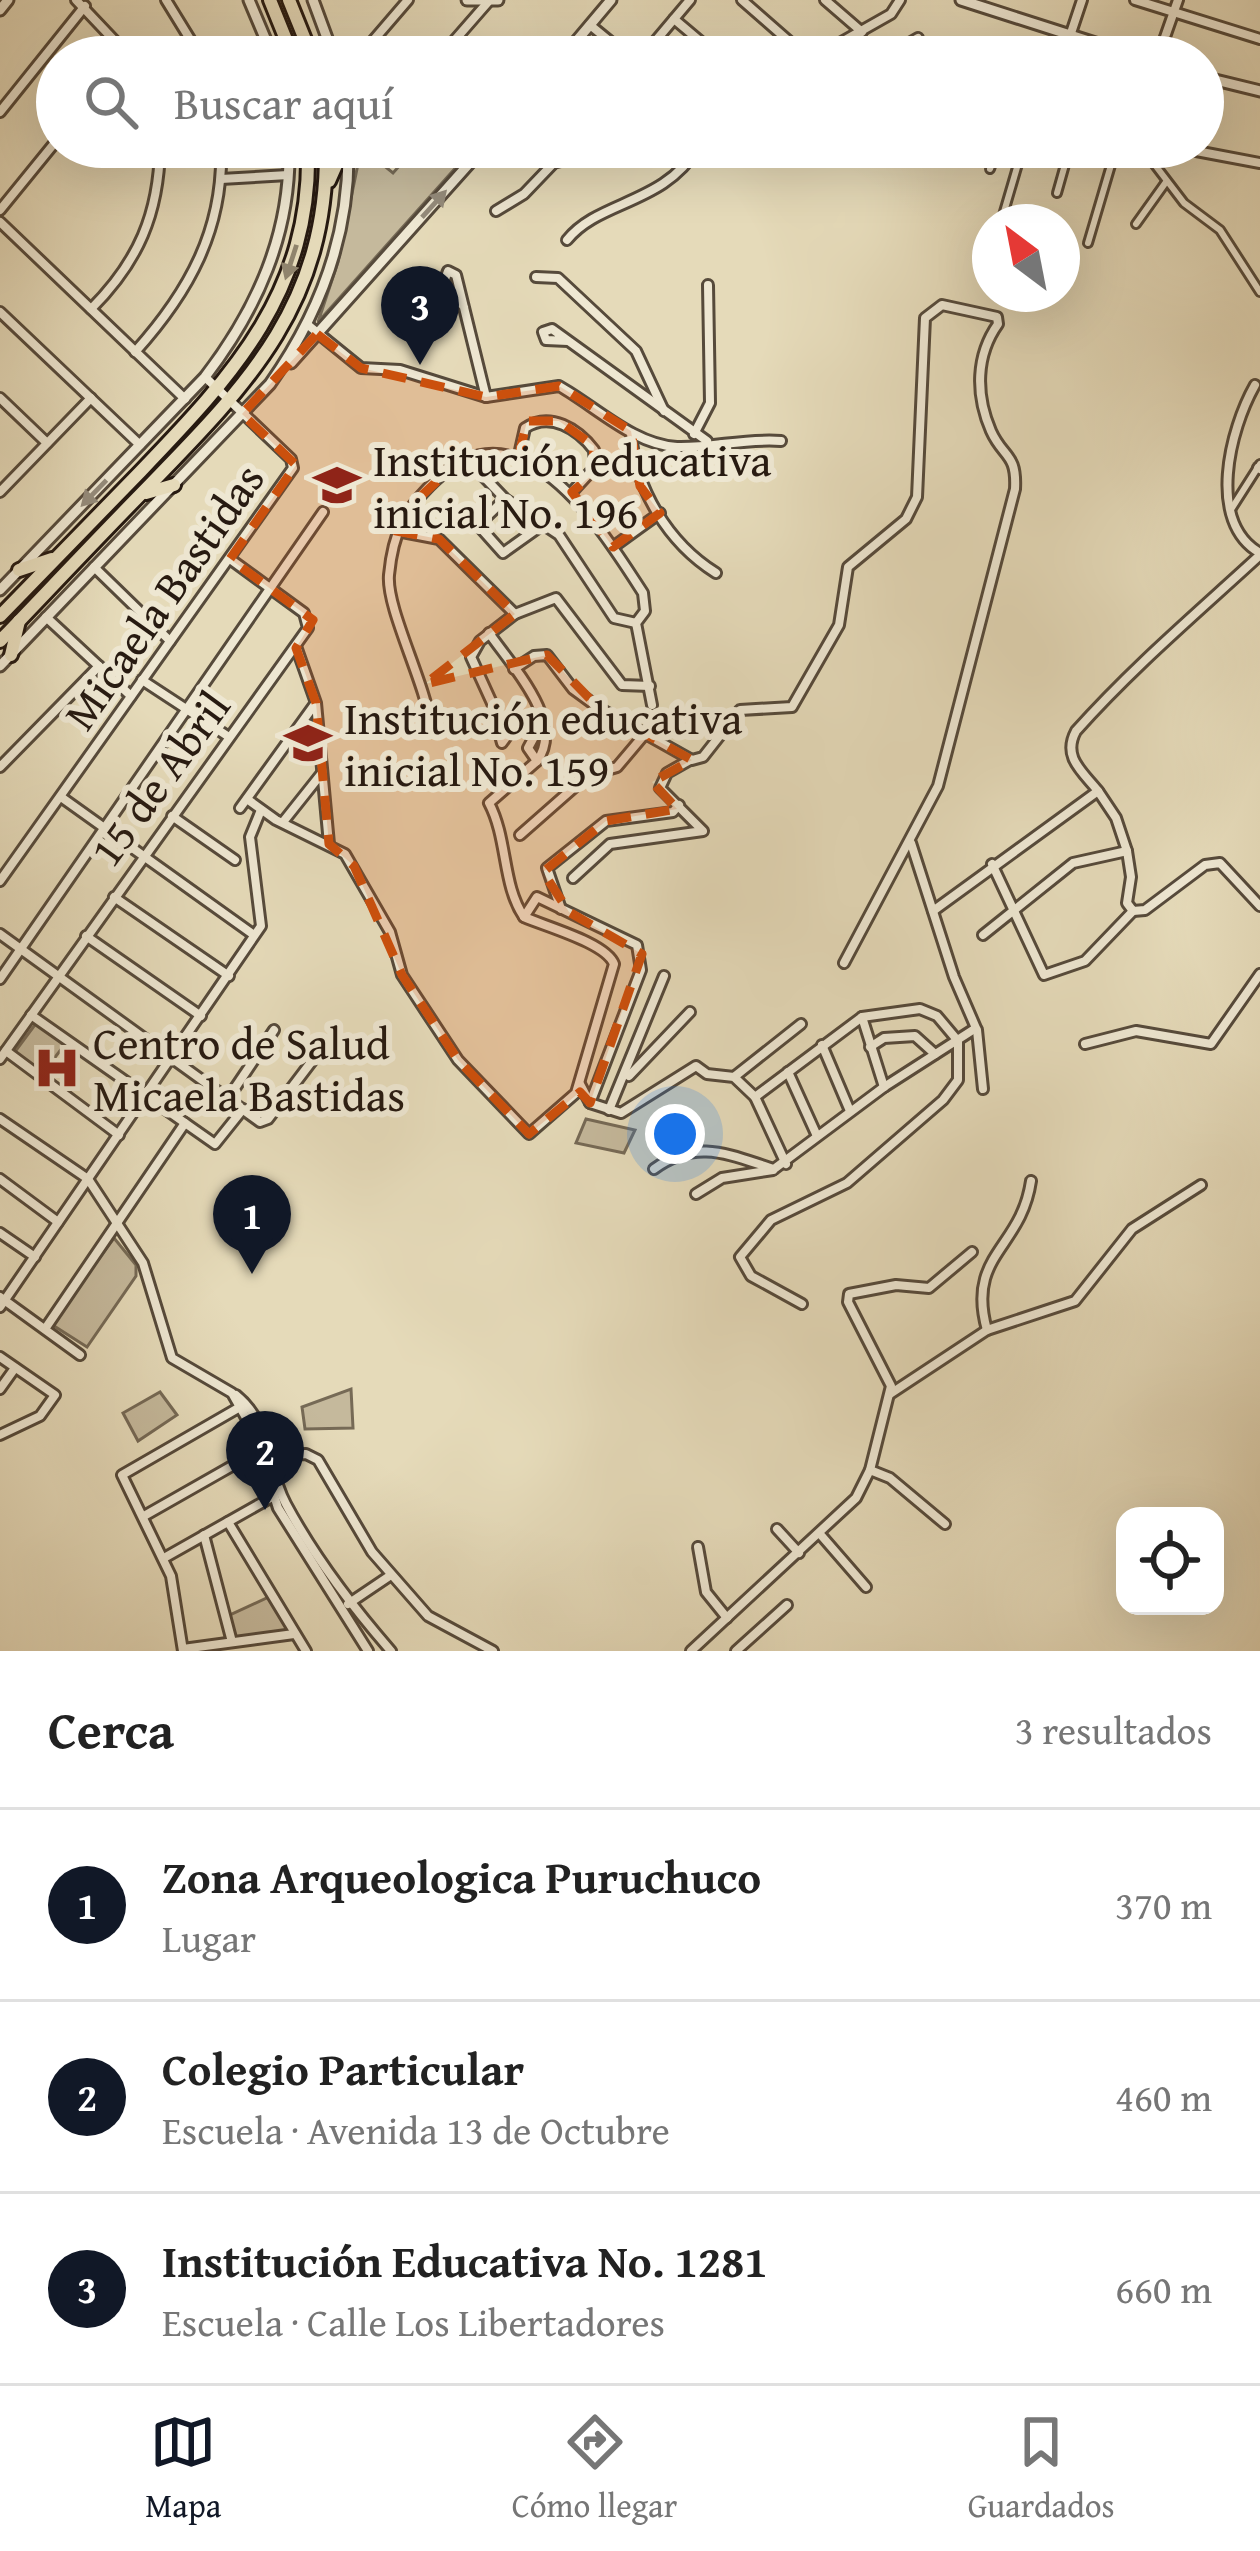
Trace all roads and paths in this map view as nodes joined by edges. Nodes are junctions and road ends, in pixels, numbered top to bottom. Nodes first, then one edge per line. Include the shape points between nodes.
1 (8, 0) edge
2 (166, 0) edge
3 (249, 0) edge
4 (270, 0) edge
5 (289, 0) edge
6 (313, 0) edge
7 (408, 0) edge
8 (465, 0) edge
9 (611, 0) edge
10 (690, 0) edge
11 (742, 0) edge
12 (825, 0) edge
13 (900, 0) edge
14 (961, 0) edge
15 (1082, 0) edge
16 (1135, 0) edge
17 (1178, 0) edge
18 (493, 1) edge
19 (81, 3) edge
20 (988, 4) edge
21 (0, 10) edge
22 (1174, 13) junction
23 (473, 19) junction
24 (674, 19) junction
25 (590, 25) junction
26 (862, 32) junction
27 (56, 36) edge
28 (110, 36) edge
29 (188, 36) edge
30 (264, 36) edge
31 (285, 36) edge
32 (304, 36) edge
33 (326, 36) edge
34 (377, 36) edge
35 (458, 36) edge
36 (581, 36) edge
37 (603, 36) edge
38 (660, 36) edge
39 (694, 36) edge
40 (786, 36) edge
41 (854, 36) edge
42 (1070, 36) joint
43 (1166, 36) edge
44 (1260, 39) edge
45 (36, 64) edge
46 (1224, 82) edge
47 (1260, 91) edge
48 (0, 112) edge
49 (1224, 157) edge
50 (1260, 164) edge
51 (36, 166) edge
52 (159, 168) edge
53 (220, 168) edge
54 (288, 168) edge
55 (307, 168) edge
56 (325, 168) edge
57 (336, 168) edge
58 (347, 168) edge
59 (465, 168) edge
60 (550, 168) edge
61 (676, 168) edge
62 (1018, 168) edge
63 (1064, 168) edge
64 (1110, 168) edge
65 (1157, 168) edge
66 (288, 175) junction
67 (220, 179) junction
68 (1166, 182) junction
69 (324, 193) junction
70 (1057, 193) dead end
71 (1007, 204) edge
72 (0, 210) edge
73 (496, 211) dead end
74 (0, 222) edge
75 (1136, 224) dead end
76 (567, 240) dead end
77 (1088, 243) dead end
78 (536, 277) dead end
79 (708, 285) dead end
80 (1260, 292) edge
81 (464, 308) dead end
82 (91, 309) junction
83 (0, 312) edge
84 (308, 325) junction
85 (317, 334) junction
86 (568, 341) dead end
87 (135, 352) junction
88 (205, 377) junction
89 (270, 384) junction
90 (1255, 386) dead end
91 (218, 390) junction
92 (486, 397) junction
93 (0, 398) edge
94 (91, 398) junction
95 (184, 399) junction
96 (230, 402) junction
97 (664, 412) junction
98 (242, 414) junction
99 (631, 431) junction
100 (694, 434) junction
101 (710, 442) junction
102 (782, 442) dead end
103 (47, 443) junction
104 (140, 445) junction
105 (464, 456) junction
106 (504, 456) junction
107 (518, 459) junction
108 (1259, 467) edge
109 (489, 482) junction
110 (174, 484) junction
111 (1, 489) edge
112 (572, 493) junction
113 (139, 496) junction
114 (505, 499) junction
115 (1230, 511) junction
116 (323, 512) dead end
117 (660, 513) junction
118 (545, 523) junction
119 (397, 531) junction
120 (613, 547) junction
121 (1260, 554) edge
122 (58, 556) junction
123 (230, 559) junction
124 (94, 567) junction
125 (19, 570) junction
126 (716, 573) dead end
127 (272, 588) junction
128 (0, 590) edge
129 (515, 614) junction
130 (0, 616) edge
131 (46, 617) junction
132 (19, 621) junction
133 (636, 623) junction
134 (489, 633) junction
135 (0, 641) edge
136 (171, 641) junction
137 (296, 648) junction
138 (11, 655) junction
139 (0, 666) edge
140 (99, 666) junction
141 (514, 669) junction
142 (142, 680) junction
143 (650, 686) junction
144 (131, 696) junction
145 (316, 703) junction
146 (652, 705) dead end
147 (187, 710) junction
148 (495, 718) dead end
149 (542, 722) junction
150 (431, 726) dead end
151 (644, 735) junction
152 (229, 737) junction
153 (692, 760) junction
154 (537, 761) junction
155 (0, 766) edge
156 (322, 771) junction
157 (1098, 791) junction
158 (61, 797) junction
159 (247, 799) junction
160 (679, 805) junction
161 (240, 808) dead end
162 (261, 810) junction
163 (172, 816) junction
164 (282, 822) junction
165 (105, 827) junction
166 (520, 835) dead end
167 (911, 840) junction
168 (329, 844) junction
169 (1127, 851) junction
170 (144, 854) junction
171 (235, 860) dead end
172 (992, 864) junction
173 (572, 878) dead end
174 (0, 881) edge
175 (114, 896) junction
176 (1013, 906) junction
177 (1260, 906) edge
178 (562, 909) junction
179 (933, 910) junction
180 (1133, 911) junction
181 (524, 917) junction
182 (0, 934) edge
183 (982, 935) dead end
184 (86, 936) junction
185 (254, 936) junction
186 (21, 948) junction
187 (844, 963) dead end
188 (59, 974) junction
189 (1260, 974) edge
190 (229, 976) junction
191 (664, 976) dead end
192 (0, 979) edge
193 (690, 1012) dead end
194 (31, 1015) junction
195 (201, 1016) junction
196 (862, 1017) junction
197 (801, 1024) dead end
198 (976, 1028) junction
199 (274, 1030) dead end
200 (958, 1041) junction
201 (1085, 1044) dead end
202 (822, 1045) junction
203 (870, 1047) junction
204 (935, 1054) junction
205 (3, 1055) edge
206 (174, 1056) junction
207 (312, 1061) dead end
208 (788, 1072) junction
209 (734, 1077) junction
210 (625, 1079) junction
211 (580, 1082) junction
212 (884, 1087) junction
213 (983, 1089) dead end
214 (146, 1096) junction
215 (229, 1097) junction
216 (755, 1097) junction
217 (590, 1102) junction
218 (244, 1108) junction
219 (609, 1110) junction
220 (850, 1111) junction
221 (0, 1120) edge
222 (185, 1124) junction
223 (119, 1135) junction
224 (817, 1136) junction
225 (786, 1164) junction
226 (654, 1169) dead end
227 (774, 1169) junction
228 (0, 1179) edge
229 (88, 1179) junction
230 (1031, 1181) dead end
231 (1201, 1185) dead end
232 (696, 1194) dead end
233 (58, 1222) junction
234 (116, 1225) junction
235 (0, 1233) edge
236 (972, 1252) dead end
237 (35, 1257) junction
238 (2, 1302) edge
239 (802, 1304) dead end
240 (45, 1329) junction
241 (986, 1330) junction
242 (80, 1354) dead end
243 (0, 1357) edge
244 (15, 1368) junction
245 (0, 1389) edge
246 (230, 1390) junction
247 (889, 1395) junction
248 (241, 1407) junction
249 (0, 1435) edge
250 (260, 1450) junction
251 (272, 1455) junction
252 (870, 1470) junction
253 (276, 1494) junction
254 (144, 1516) junction
255 (228, 1522) junction
256 (945, 1524) dead end
257 (777, 1529) dead end
258 (820, 1534) junction
259 (204, 1535) junction
260 (698, 1547) dead end
261 (799, 1553) junction
262 (164, 1558) junction
263 (391, 1574) junction
264 (866, 1587) dead end
265 (787, 1605) dead end
266 (345, 1606) junction
267 (727, 1618) junction
268 (296, 1634) junction
269 (232, 1642) junction
270 (183, 1650) edge
271 (692, 1650) edge
272 (306, 1651) edge
273 (368, 1651) edge
274 (391, 1651) edge
275 (493, 1651) edge
276 (736, 1651) edge

1 - 21 street
2 - 29 street
3 - 30 street
4 - 31 main road
5 - 32 main road
6 - 33 street
7 - 34 street
8 - 18 street
8 - 23 street
9 - 25 street
10 - 24 street
11 - 40 street
12 - 26 street
13 - 26 street
14 - 20 street
15 - 42 street
16 - 22 street
17 - 22 street
18 - 23 street
19 - 27 street
19 - 28 street
20 - 42 street
22 - 43 street
22 - 44 street
23 - 35 street
24 - 38 street
24 - 39 street
25 - 36 street
25 - 37 street
26 - 41 street
45 - 48 street
46 - 47 street
49 - 50 street
51 - 72 street
52 - 82 street via 139,249
53 - 67 street
54 - 66 street
55 -> 91 main road via 288,274 260,335
56 - 69 main road
57 - 69 main road
58 - 84 street via 342,226
85 -> 59 street
60 - 73 street
61 - 76 street via 648,194 592,218
62 - 71 street
63 - 70 street
64 - 77 street
65 - 68 street
66 - 67 street
66 - 88 street via 268,271
67 - 87 street via 198,266
68 - 75 street
68 - 80 street via 1220,230
69 - 96 main road via 293,308
74 - 82 street
78 - 97 street via 558,278 636,351
79 - 100 street via 710,404
81 - 92 street
82 - 87 street
83 - 94 street
84 - 85 street
84 - 89 street
85 - 89 street
85 - 92 street via 362,368 400,370
86 - 97 street
87 - 95 street
88 - 91 street
88 - 95 street
89 - 98 street
90 - 115 street via 1232,458
91 - 96 street
91 - 122 main road
92 - 99 street via 560,386
93 - 103 street
94 - 103 street
94 - 104 street
95 - 104 street
96 - 98 street
96 - 113 main road
97 - 100 street
98 - 110 street
98 - 123 street, Micaela Bastidas via 294,465
99 - 101 street via 675,447
99 - 117 street via 640,486
100 - 101 street
101 - 102 street
103 - 111 street
104 -> 125 street
105 - 106 street
105 - 109 street
105 - 119 street via 406,509
106 - 107 street
106 - 109 street
107 - 112 street
107 - 112 street via 525,428 562,423 594,450 595,467
108 - 115 street
109 - 114 street
110 - 113 main road
110 - 124 street
112 - 120 street
113 - 132 main road
114 - 118 street
114 - 118 street via 478,525 503,553
115 - 121 street
116 - 127 street
117 - 120 street
117 - 126 street via 691,558
118 - 133 street via 614,618
119 - 129 street via 440,539
119 - 150 street via 390,592
120 - 133 street via 646,599
121 - 157 street via 1142,657 1076,730 1071,757
122 - 125 main road
122 - 130 main road
123 - 127 street
123 - 136 street, Micaela Bastidas
124 - 131 street
124 - 136 street
125 - 128 street
127 - 137 street, 15 de Abril via 310,620
127 - 147 street
129 - 134 street
129 - 143 street via 556,598 622,685
131 - 138 street
131 - 140 street
132 - 135 main road
132 - 138 main road
133 - 143 street
134 - 141 street
134 - 148 street via 471,657
136 - 142 street, Micaela Bastidas
137 - 145 street
137 - 152 street, 15 de Abril
138 - 139 street
140 - 144 street
140 - 155 street
141 - 149 street
141 - 151 street via 547,655 573,688
142 - 144 street, Micaela Bastidas
142 - 147 street
143 - 146 street
144 - 158 street, Micaela Bastidas
145 - 156 street
145 - 159 street
147 - 152 street
147 - 165 street
149 - 154 street via 545,748
149 - 154 street via 528,748
151 - 153 street
151 - 166 street via 617,767 587,776
152 - 163 street, 15 de Abril
153 - 160 street via 659,784
153 - 167 street via 704,757 740,710 784,709 799,700 838,626 848,567 906,519 917,497 925,318 942,305 989,312 998,324 981,349 980,383 992,434 1016,467 1015,489 938,786
154 - 181 street via 489,803
156 - 164 street
156 - 168 street
157 - 169 street
157 - 172 street
158 - 165 street
158 - 174 street, Micaela Bastidas
159 - 161 street
159 - 162 street
160 - 173 street via 703,831 610,844
160 - 178 street via 606,821 553,863 545,872
162 - 164 street
162 - 185 street via 250,837 262,921
163 - 170 street, 15 de Abril
163 - 171 street
164 - 168 street
165 - 170 street
165 - 186 street
167 - 179 street
167 - 187 street
168 - 211 street via 354,866 390,932 402,975 458,1060 526,1133 570,1100
169 - 176 street via 1073,863
169 - 180 street
170 - 175 street, 15 de Abril
170 - 185 street
172 - 176 street
172 - 179 street
175 - 184 street, 15 de Abril
175 - 190 street
176 - 180 street via 1040,969 1051,976 1085,961
176 - 183 street
177 - 180 street via 1220,863
178 - 181 street via 535,897
178 - 217 street via 642,954
179 - 198 street
181 - 211 street via 591,943 614,964
182 - 186 street
184 - 188 street, 15 de Abril
184 - 195 street
185 - 190 street
186 - 188 street
186 - 192 street
188 - 194 street, 15 de Abril
188 - 206 street
189 - 201 street via 1211,1043 1136,1030
190 - 195 street
191 - 210 street
193 - 210 street
194 - 205 street, 15 de Abril
194 - 214 street
195 - 206 street
196 - 200 street via 920,1009 938,1016
196 - 202 street
196 - 203 street
197 - 209 street
198 - 200 street
198 - 213 street
199 - 215 street
200 - 204 street
200 - 239 street via 958,1080 943,1100 848,1183 771,1220 740,1257 751,1276
202 - 208 street
202 - 220 street
203 - 204 street via 915,1036
203 - 212 street
204 - 212 street
205 - 223 street
206 - 214 street
206 - 215 street
207 - 218 street via 266,1121
208 - 216 street
208 - 224 street
209 - 216 street
209 - 219 street via 690,1066 635,1109
210 - 219 street
211 - 217 street
212 - 220 street
214 - 222 street
214 - 223 street
215 - 218 street
216 - 225 street
217 - 219 street
218 - 222 street via 217,1144
220 - 224 street
221 - 229 street
222 - 234 street
223 - 229 street
224 - 225 street
225 - 227 street
226 - 227 street via 692,1149
227 - 232 street via 722,1178
228 - 233 street
229 - 233 street
229 - 234 street
230 - 241 street via 1022,1222 980,1285
231 - 241 street via 1132,1229 1075,1300
233 - 237 street
234 - 240 street
234 - 246 street via 143,1263 172,1358
235 - 237 street
236 - 247 street via 929,1288 849,1294 890,1379
237 - 238 street
238 - 240 street
240 - 242 street
241 - 247 street
243 - 244 street
244 - 245 street
244 - 249 street via 55,1396 40,1415
246 - 248 street
246 - 251 street via 256,1417
247 - 252 street
248 - 250 street
248 - 254 street via 122,1475
250 - 253 street
250 - 254 street
251 - 253 street
251 - 263 street via 317,1460
252 - 256 street
252 - 258 street via 856,1498
253 - 255 street
253 - 266 street
254 - 262 street
255 - 259 street
255 - 268 street
257 - 261 street
258 - 261 street
258 - 264 street
259 - 262 street
259 - 269 street
260 - 267 street via 706,1592
261 - 267 street
262 - 270 street
263 - 266 street
263 - 275 street via 433,1621
265 - 276 street
266 - 273 street
266 - 274 street
267 - 271 street
268 - 269 street
268 - 272 street
269 - 270 street

